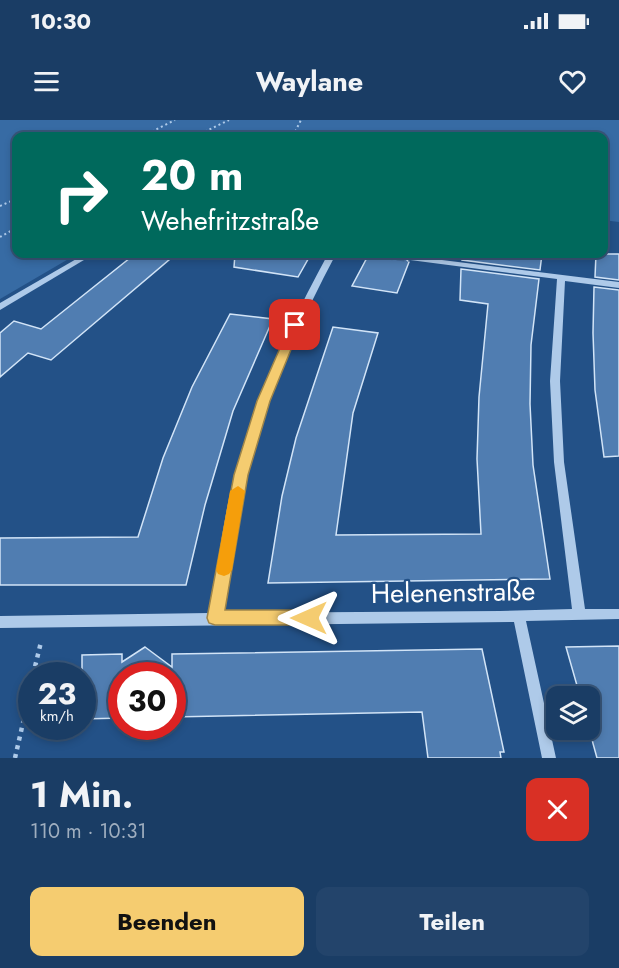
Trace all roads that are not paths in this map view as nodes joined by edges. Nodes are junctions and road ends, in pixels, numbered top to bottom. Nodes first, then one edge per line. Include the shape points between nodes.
1 (83, 258) edge
2 (330, 258) edge
3 (410, 258) dead end
4 (561, 278) junction
5 (619, 285) edge
6 (0, 307) edge
7 (579, 613) junction
8 (619, 614) edge
9 (519, 617) junction
10 (215, 618) junction
11 (0, 622) edge
12 (549, 758) edge

1 - 6 street
2 - 10 street via 303,306 263,401 241,475
3 - 4 street
4 - 5 street
4 - 7 street via 555,393 559,462
7 - 8 street, Helenenstraße
7 - 9 street, Helenenstraße
9 - 10 street, Helenenstraße
9 - 12 street
10 - 11 street, Helenenstraße

